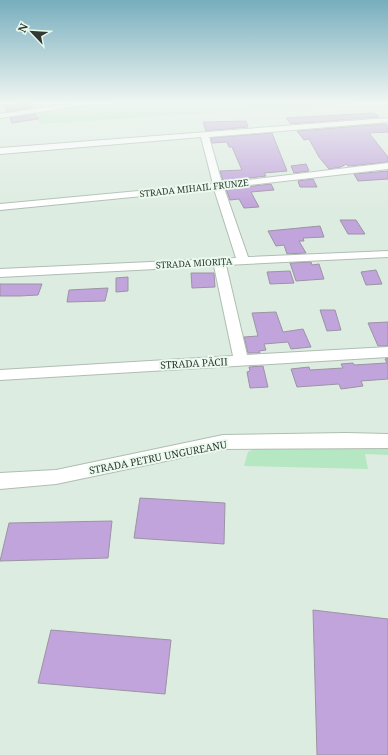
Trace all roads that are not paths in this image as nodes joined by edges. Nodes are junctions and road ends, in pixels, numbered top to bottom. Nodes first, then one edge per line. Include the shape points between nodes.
1 (153, 138) edge
2 (205, 138) edge
3 (0, 151) edge
4 (388, 166) edge
5 (218, 186) junction
6 (0, 207) edge
7 (388, 254) edge
8 (242, 261) junction
9 (219, 262) junction
10 (0, 273) edge
11 (388, 352) edge
12 (241, 361) junction
13 (0, 375) edge
14 (388, 441) edge
15 (0, 481) edge

1 - 3 street
2 - 5 street
4 - 5 street, STRADA MIHAIL FRUNZE
5 - 6 street, STRADA MIHAIL FRUNZE
5 - 8 street
7 - 8 street, STRADA MIORIȚA
8 - 9 street, STRADA MIORIȚA
9 - 10 street, STRADA MIORIȚA
9 - 12 street
11 - 12 street, STRADA PĂCII
12 - 13 street, STRADA PĂCII
14 - 15 street, STRADA PETRU UNGUREANU via 223,442 56,477

